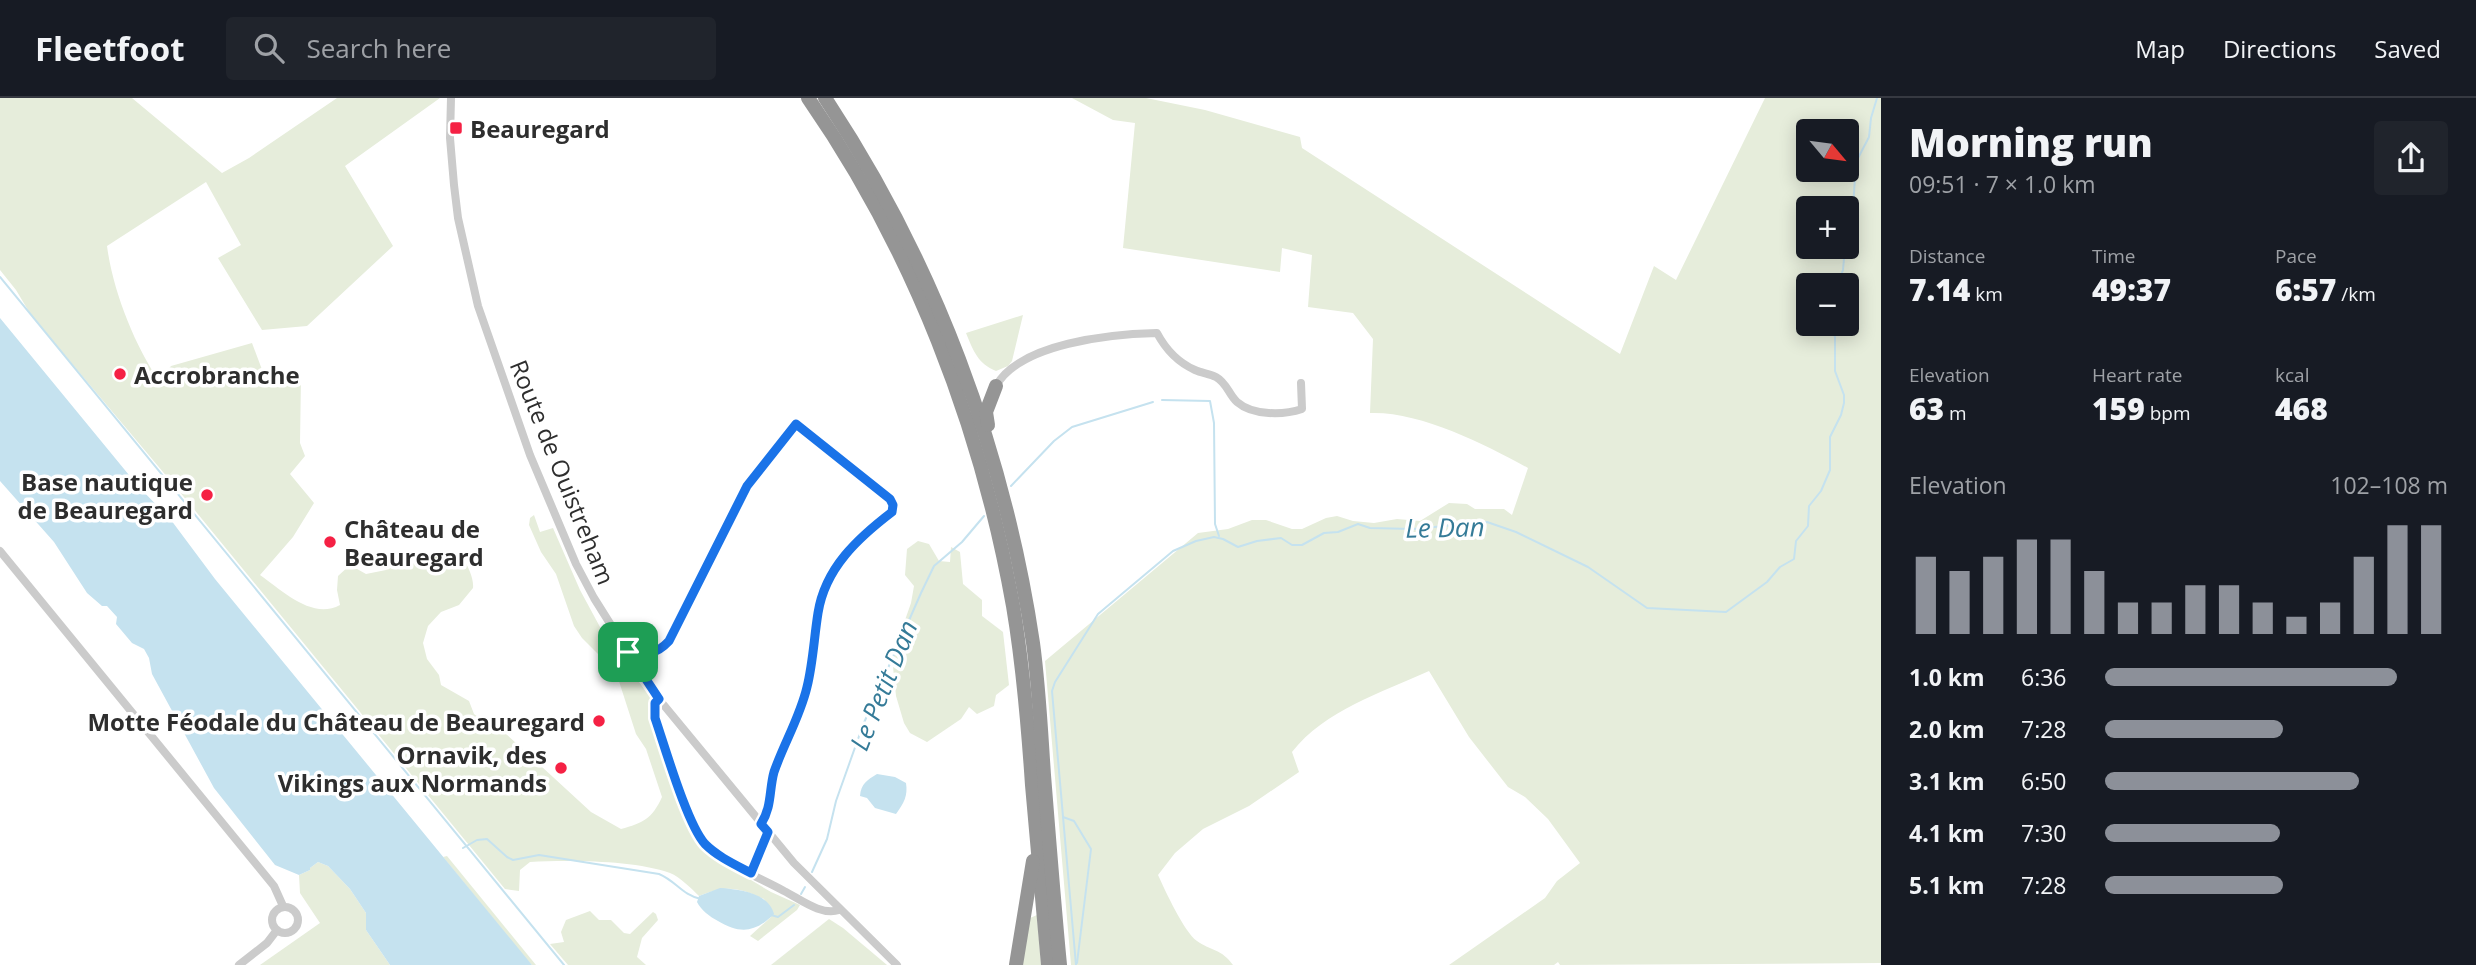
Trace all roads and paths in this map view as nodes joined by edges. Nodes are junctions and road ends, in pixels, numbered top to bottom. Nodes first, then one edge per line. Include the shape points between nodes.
1 (451, 98) edge
2 (808, 98) edge
3 (825, 98) edge
4 (967, 377) junction
5 (1301, 383) dead end
6 (996, 386) junction
7 (986, 437) junction
8 (0, 551) edge
9 (628, 652) junction
10 (659, 699) junction
11 (761, 824) junction
12 (1036, 825) junction
13 (768, 832) junction
14 (751, 873) junction
15 (283, 906) junction
16 (839, 910) junction
17 (277, 930) junction
18 (239, 965) edge
19 (897, 965) edge
20 (1016, 965) edge
21 (1048, 965) edge
22 (1060, 965) edge

1 - 9 street, Route de Ouistreham via 455,196 478,306 530,455 566,540
2 - 12 highway via 895,246 963,411 996,525 1013,608
3 - 4 highway via 909,244
4 - 6 highway via 981,391
4 - 7 highway
5 - 6 street via 1302,409 1281,414 1256,411 1237,402 1214,376 1175,359 1157,332 1036,353 1014,364
6 - 7 highway via 987,408
7 - 22 highway via 1016,547 1033,646
8 - 15 street via 274,886
9 - 10 street, Route de Ouistreham
9 - 11 street via 651,654 669,641 747,486 796,424 890,499 892,512 853,544 826,585 808,685 774,774 769,810
10 - 11 street, Route de Ouistreham
10 - 14 street via 655,718 700,836 722,857
11 - 13 street, Route de Ouistreham
12 - 20 highway
12 - 21 highway
13 - 14 street
13 - 16 street, Route de Ouistreham
14 - 16 street via 822,910
15 - 17 street via 271,918
15 - 17 street via 298,916 298,922 294,930
16 - 19 street, Route de Ouistreham
17 - 18 street

